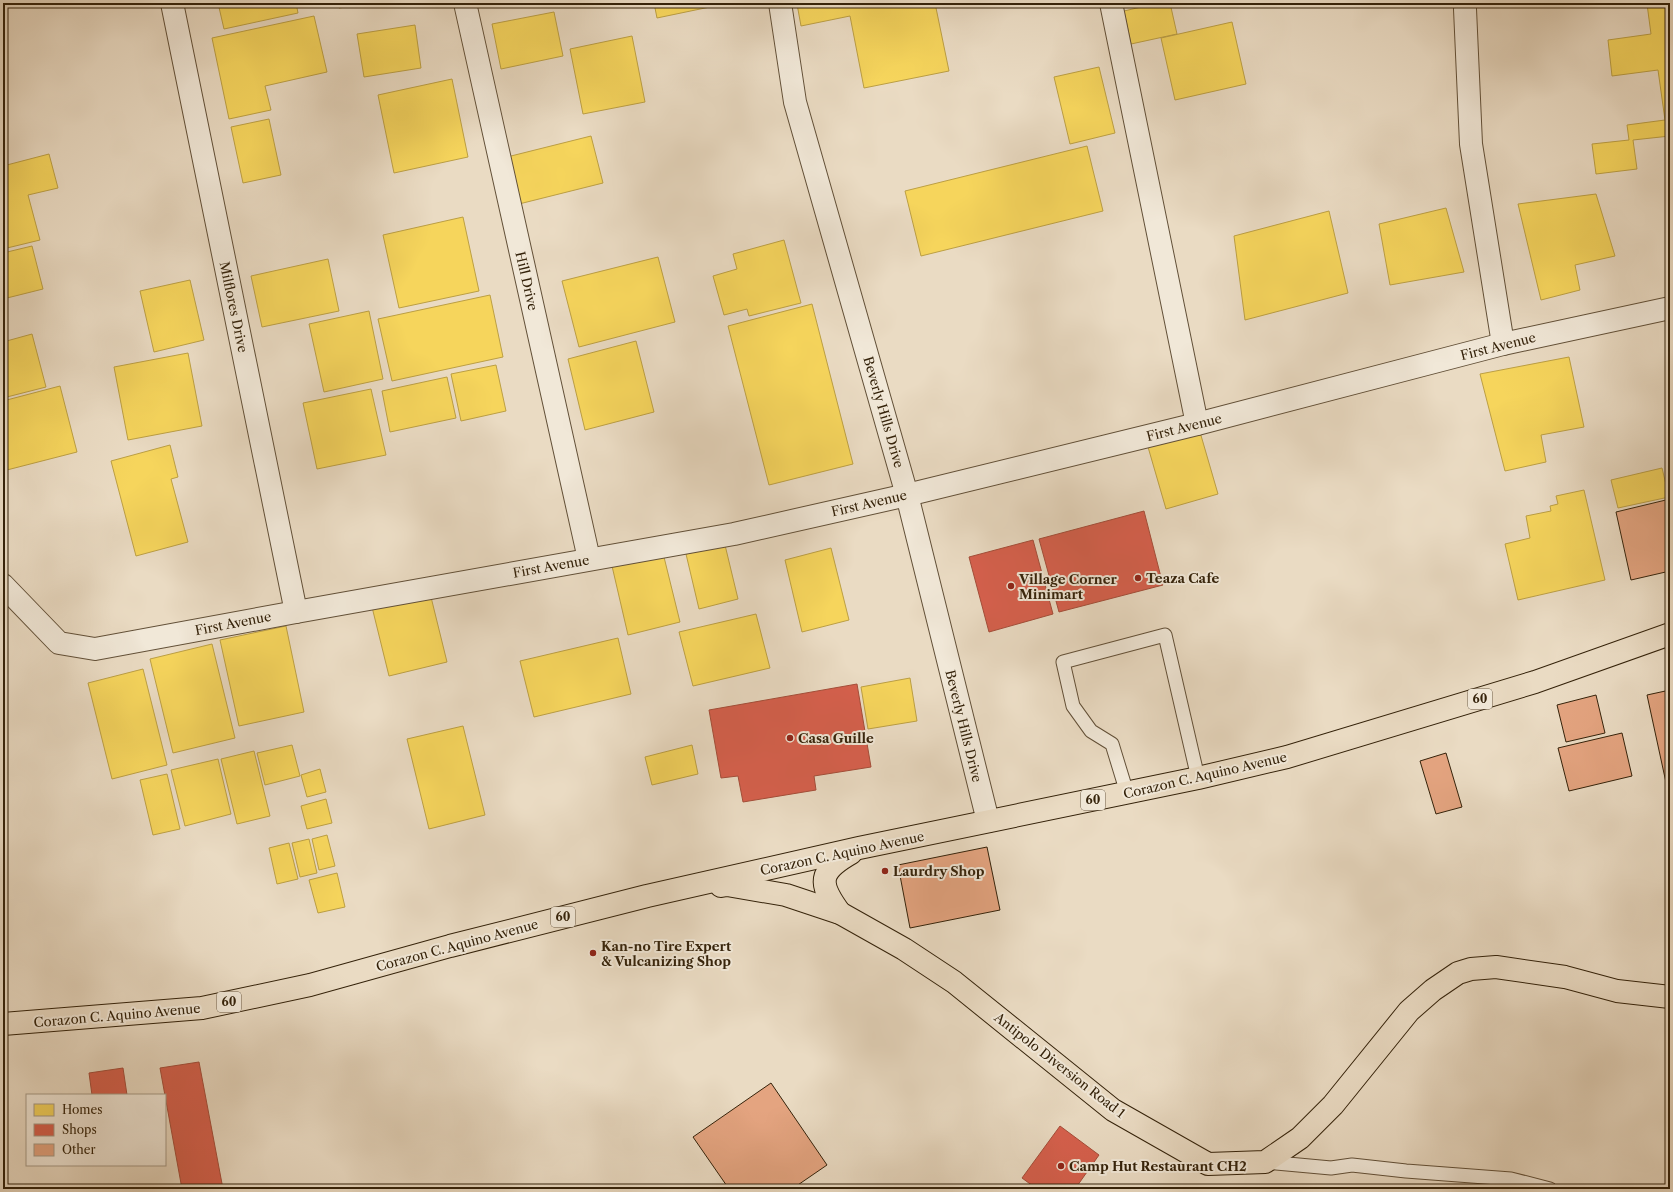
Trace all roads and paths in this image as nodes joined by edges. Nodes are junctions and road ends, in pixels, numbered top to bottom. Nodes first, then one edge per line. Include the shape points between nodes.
1 (172, 3) edge
2 (465, 3) edge
3 (780, 3) edge
4 (1112, 3) edge
5 (1465, 9) dead end
6 (1670, 308) edge
7 (1503, 344) junction
8 (1197, 424) junction
9 (907, 495) junction
10 (589, 559) junction
11 (3, 585) edge
12 (296, 612) junction
13 (1670, 634) edge
14 (1198, 778) junction
15 (1127, 793) junction
16 (988, 821) junction
17 (859, 848) junction
18 (676, 890) junction
19 (840, 913) junction
20 (1670, 997) edge
21 (3, 1024) edge
22 (1265, 1162) junction
23 (1550, 1189) edge

1 - 12 street, Milflores Drive
2 - 10 street, Hill Drive
3 - 9 street, Beverly Hills Drive via 795,102
4 - 8 street
5 - 7 street via 1471,144
6 - 7 street, First Avenue
7 - 8 street, First Avenue
8 - 9 street, First Avenue
9 - 10 street, First Avenue via 734,534
9 - 16 street, Beverly Hills Drive
10 - 12 street, First Avenue
11 - 12 street, First Avenue via 59,643 95,649
13 - 14 main road, Corazon C. Aquino Avenue / 60 via 1527,685 1287,757
14 - 15 main road, Corazon C. Aquino Avenue / 60
14 - 15 lane via 1165,635 1063,662 1073,706 1091,731 1112,744
15 - 16 main road, Corazon C. Aquino Avenue / 60
16 - 17 main road, Corazon C. Aquino Avenue / 60
17 - 18 main road, Corazon C. Aquino Avenue / 60
17 - 19 main road via 835,862 825,878 828,896
18 - 19 main road, Antipolo Diversion Road 1 / 60 via 727,885 786,895
18 - 21 main road, Corazon C. Aquino Avenue / 60 via 563,916 310,985 202,1008
19 - 22 main road, Antipolo Diversion Road 1 / 60 via 904,949 954,982 1113,1110 1152,1133 1208,1164
20 - 22 main road via 1617,991 1565,977 1496,967 1458,973 1409,1011 1333,1104 1300,1138
22 - 23 lane via 1331,1168 1352,1165 1406,1172 1511,1179

